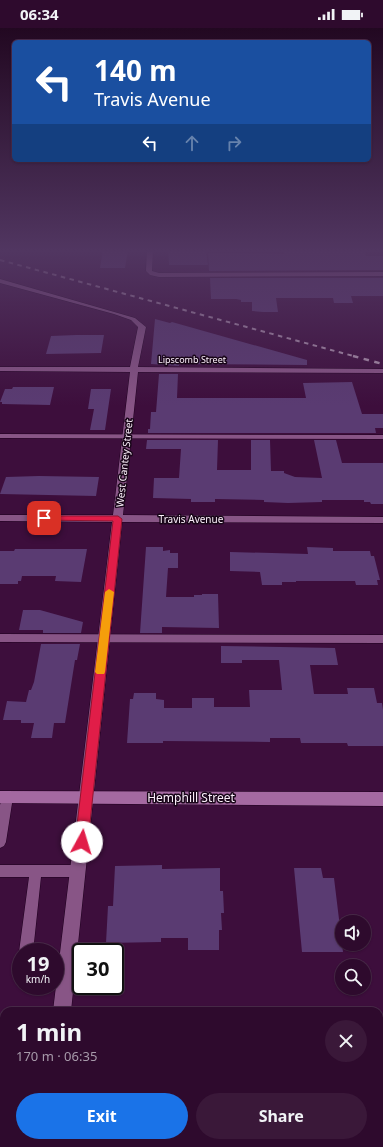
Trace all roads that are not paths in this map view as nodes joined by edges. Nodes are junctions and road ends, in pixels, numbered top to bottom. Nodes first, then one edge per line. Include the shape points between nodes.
1 (74, 302) edge
2 (0, 369) edge
3 (134, 370) junction
4 (383, 371) edge
5 (0, 436) edge
6 (126, 436) junction
7 (383, 437) edge
8 (0, 518) edge
9 (118, 519) junction
10 (383, 520) edge
11 (0, 638) edge
12 (104, 638) junction
13 (383, 639) edge
14 (4, 797) edge
15 (86, 797) junction
16 (383, 799) edge
17 (0, 842) edge
18 (0, 871) edge
19 (36, 871) junction
20 (78, 871) junction
21 (27, 943) edge
22 (64, 949) edge
23 (62, 995) edge
24 (62, 1007) edge

1 - 3 street, West Cantey Street via 133,319 142,327
2 - 3 street, Lipscomb Street
3 - 4 street, Lipscomb Street
3 - 6 street, West Cantey Street
5 - 6 lane
6 - 7 lane
6 - 9 street, West Cantey Street
8 - 9 street, Travis Avenue
9 - 10 street, Travis Avenue
9 - 12 street, West Cantey Street
11 - 12 lane
12 - 13 lane
12 - 15 street, West Cantey Street
14 - 15 main road, Hemphill Street
14 - 17 lane
15 - 16 main road, Hemphill Street
15 - 20 street, West Cantey Street
18 - 19 lane
19 - 20 lane
19 - 21 lane
20 - 22 street, West Cantey Street
23 - 24 street, West Cantey Street

